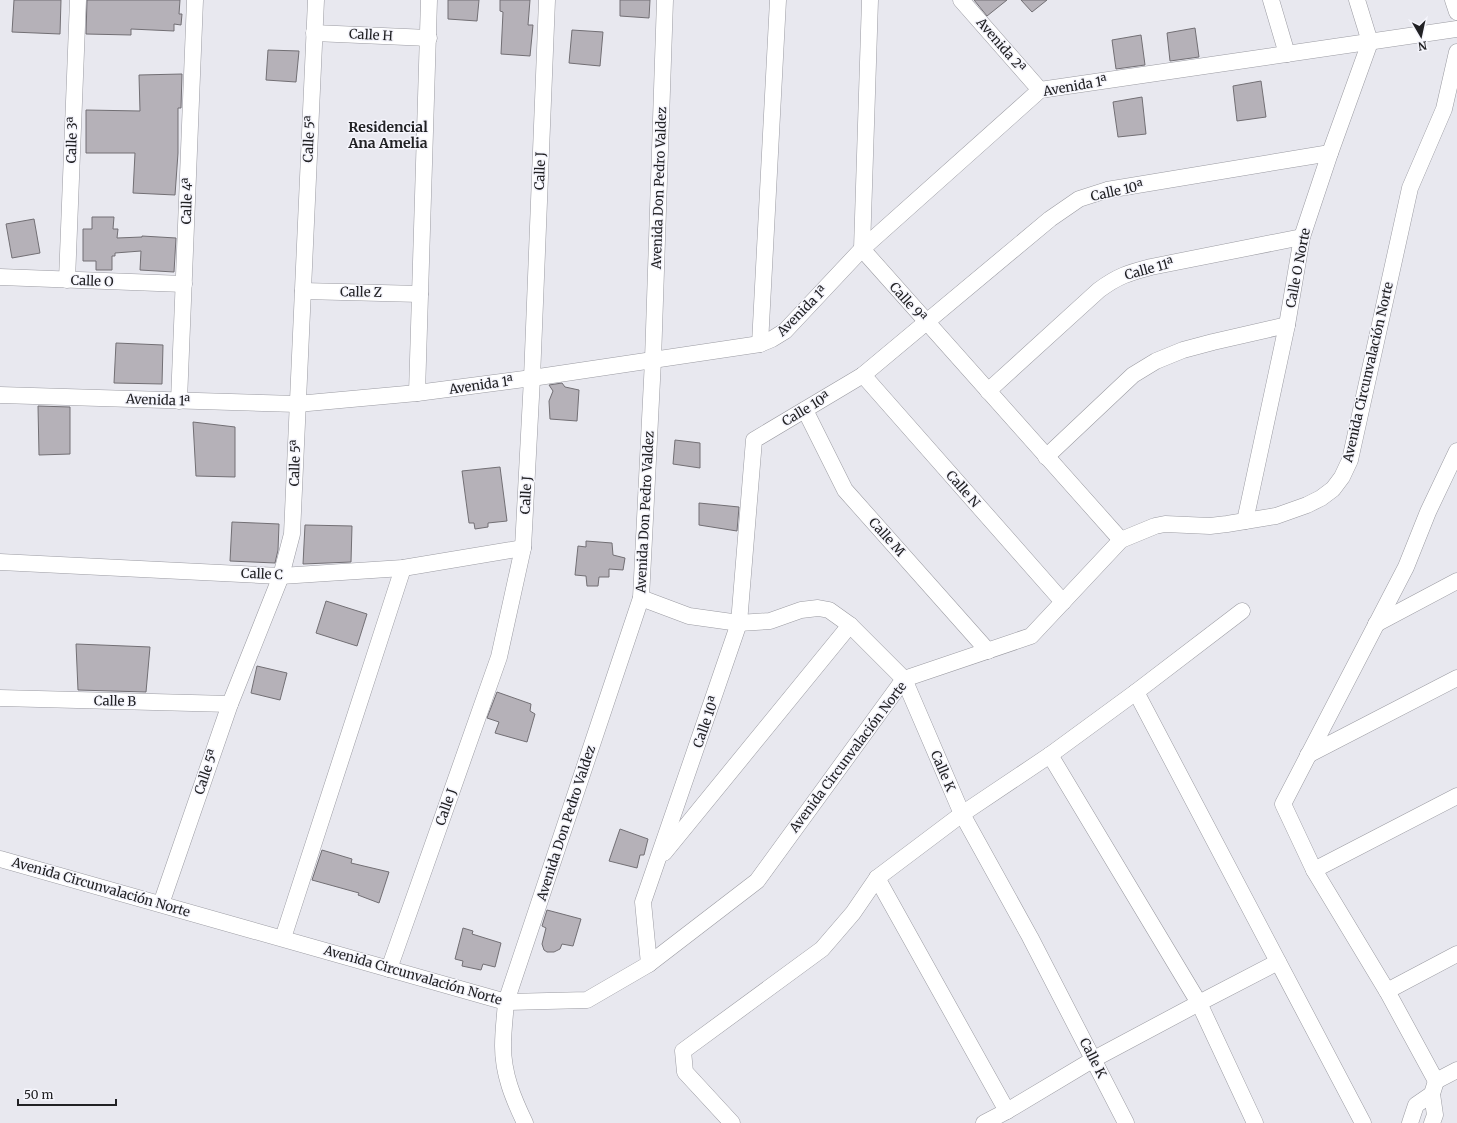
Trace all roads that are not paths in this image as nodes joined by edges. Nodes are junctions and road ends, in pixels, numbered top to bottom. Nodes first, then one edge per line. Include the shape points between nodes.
1 (78, 0) edge
2 (195, 0) edge
3 (316, 0) edge
4 (429, 0) edge
5 (547, 0) edge
6 (665, 0) edge
7 (778, 0) edge
8 (870, 0) edge
9 (961, 0) edge
10 (1270, 0) edge
11 (1357, 0) edge
12 (1453, 0) edge
13 (1457, 12) edge
14 (1457, 29) edge
15 (314, 33) junction
16 (429, 38) junction
17 (1370, 42) junction
18 (1457, 52) edge
19 (1287, 54) junction
20 (1454, 81) edge
21 (1040, 90) junction
22 (1330, 153) junction
23 (1302, 237) junction
24 (862, 249) junction
25 (0, 277) edge
26 (67, 280) junction
27 (184, 284) junction
28 (303, 291) junction
29 (420, 294) junction
30 (926, 322) junction
31 (1287, 325) junction
32 (760, 344) junction
33 (653, 360) junction
34 (864, 375) junction
35 (532, 378) junction
36 (988, 391) junction
37 (417, 393) junction
38 (0, 395) edge
39 (179, 401) junction
40 (297, 404) junction
41 (805, 410) junction
42 (1457, 451) edge
43 (1046, 457) junction
44 (1245, 521) junction
45 (1121, 540) junction
46 (523, 548) junction
47 (0, 562) edge
48 (403, 568) junction
49 (281, 576) junction
50 (1457, 581) edge
51 (641, 598) junction
52 (1063, 602) junction
53 (1242, 611) dead end
54 (739, 623) junction
55 (1376, 624) junction
56 (850, 625) junction
57 (988, 651) junction
58 (1457, 678) edge
59 (904, 679) junction
60 (1136, 692) junction
61 (0, 698) edge
62 (230, 704) junction
63 (1050, 754) junction
64 (1308, 755) junction
65 (1457, 796) edge
66 (962, 814) junction
67 (0, 858) edge
68 (657, 862) junction
69 (1314, 870) junction
70 (877, 878) junction
71 (161, 904) junction
72 (283, 938) junction
73 (1457, 954) edge
74 (1278, 962) junction
75 (649, 964) junction
76 (389, 968) junction
77 (1387, 992) junction
78 (506, 1002) junction
79 (1199, 1002) junction
80 (1094, 1059) junction
81 (1457, 1070) edge
82 (1434, 1088) junction
83 (1007, 1111) junction
84 (987, 1122) edge
85 (525, 1123) edge
86 (732, 1123) edge
87 (1126, 1123) edge
88 (1254, 1123) edge
89 (1363, 1123) edge
90 (1410, 1123) edge
91 (1432, 1123) edge

1 - 26 street, Calle 3ª
2 - 27 street, Calle 4ª
3 - 15 street, Calle 5ª
4 - 16 street
5 - 35 street, Calle J
6 - 33 street, Avenida Don Pedro Valdez
7 - 32 street
8 - 24 street
9 - 21 street, Avenida 2ª
10 - 19 street
11 - 17 street
12 - 13 street
14 - 17 street, Avenida 1ª
15 - 16 street, Calle H
15 - 28 street, Calle 5ª
16 - 29 street
17 - 19 street, Avenida 1ª
17 - 22 street, Calle O Norte
18 - 20 street, Avenida Circunvalación Norte
19 - 21 street, Avenida 1ª
20 - 44 street, Avenida Circunvalación Norte via 1410,188 1350,460 1342,477 1333,489 1307,505 1276,516
21 - 24 street, Avenida 1ª
22 - 23 street, Calle O Norte
22 - 30 street, Calle 10ª via 1107,190 1079,199 1050,219
23 - 31 street, Calle O Norte
23 - 36 street, Calle 11ª via 1144,269 1115,279
24 - 30 street, Calle 9ª
24 - 32 street, Avenida 1ª via 785,331
25 - 26 street, Calle O
26 - 27 street, Calle O
27 - 39 street, Calle 4ª
28 - 29 street, Calle Z
28 - 40 street, Calle 5ª
29 - 37 street
30 - 34 street, Calle 10ª
30 - 36 street, Calle 9ª
31 - 43 street via 1183,350 1156,361 1133,376
31 - 44 street, Calle O Norte
32 - 33 street, Avenida 1ª
33 - 35 street, Avenida 1ª
33 - 51 street, Avenida Don Pedro Valdez
34 - 41 street, Calle 10ª
34 - 52 street, Calle N
35 - 37 street, Avenida 1ª
35 - 46 street, Calle J
36 - 43 street, Calle 9ª
37 - 40 street, Avenida 1ª
38 - 39 street, Avenida 1ª
39 - 40 street, Avenida 1ª
40 - 49 street, Calle 5ª via 293,528
41 - 54 street, Calle 10ª via 754,440
41 - 57 street, Calle M via 846,490
42 - 55 street via 1406,566
43 - 45 street, Calle 9ª
44 - 45 street, Avenida Circunvalación Norte via 1210,526 1166,524
45 - 52 street, Avenida Circunvalación Norte
46 - 48 street, Calle C
46 - 76 street, Calle J via 499,657
47 - 49 street, Calle C
48 - 49 street, Calle C
48 - 72 street
49 - 62 street, Calle 5ª
50 - 55 street
51 - 54 street, Calle K via 689,616
51 - 78 street, Avenida Don Pedro Valdez
52 - 57 street, Avenida Circunvalación Norte via 1031,636
53 - 60 street
54 - 56 street, Calle K via 770,621 801,610 818,608 829,610
54 - 68 street, Calle 10ª
55 - 64 street
56 - 59 street, Calle K
56 - 68 street
57 - 59 street, Avenida Circunvalación Norte
58 - 64 street
59 - 66 street, Calle K
59 - 75 street, Avenida Circunvalación Norte via 757,881
60 - 63 street
60 - 74 street
61 - 62 street, Calle B
62 - 71 street, Calle 5ª
63 - 66 street
63 - 79 street
64 - 69 street via 1283,804
65 - 69 street
66 - 70 street
66 - 80 street, Calle K
67 - 71 street, Avenida Circunvalación Norte
68 - 75 street, Calle 10ª via 644,902
69 - 77 street
70 - 83 street
70 - 86 street via 853,913 822,949 683,1051 685,1072
71 - 72 street, Avenida Circunvalación Norte
72 - 76 street, Avenida Circunvalación Norte
73 - 77 street
74 - 79 street
74 - 89 street
75 - 78 street, Avenida Circunvalación Norte via 587,1000
76 - 78 street, Avenida Circunvalación Norte
77 - 82 street
78 - 85 street, Avenida Don Pedro Valdez via 503,1046 506,1076 514,1102
79 - 80 street
79 - 88 street
80 - 83 street
80 - 87 street, Calle K
81 - 82 street
82 - 90 street via 1416,1105
82 - 91 street via 1435,1115
83 - 84 street

